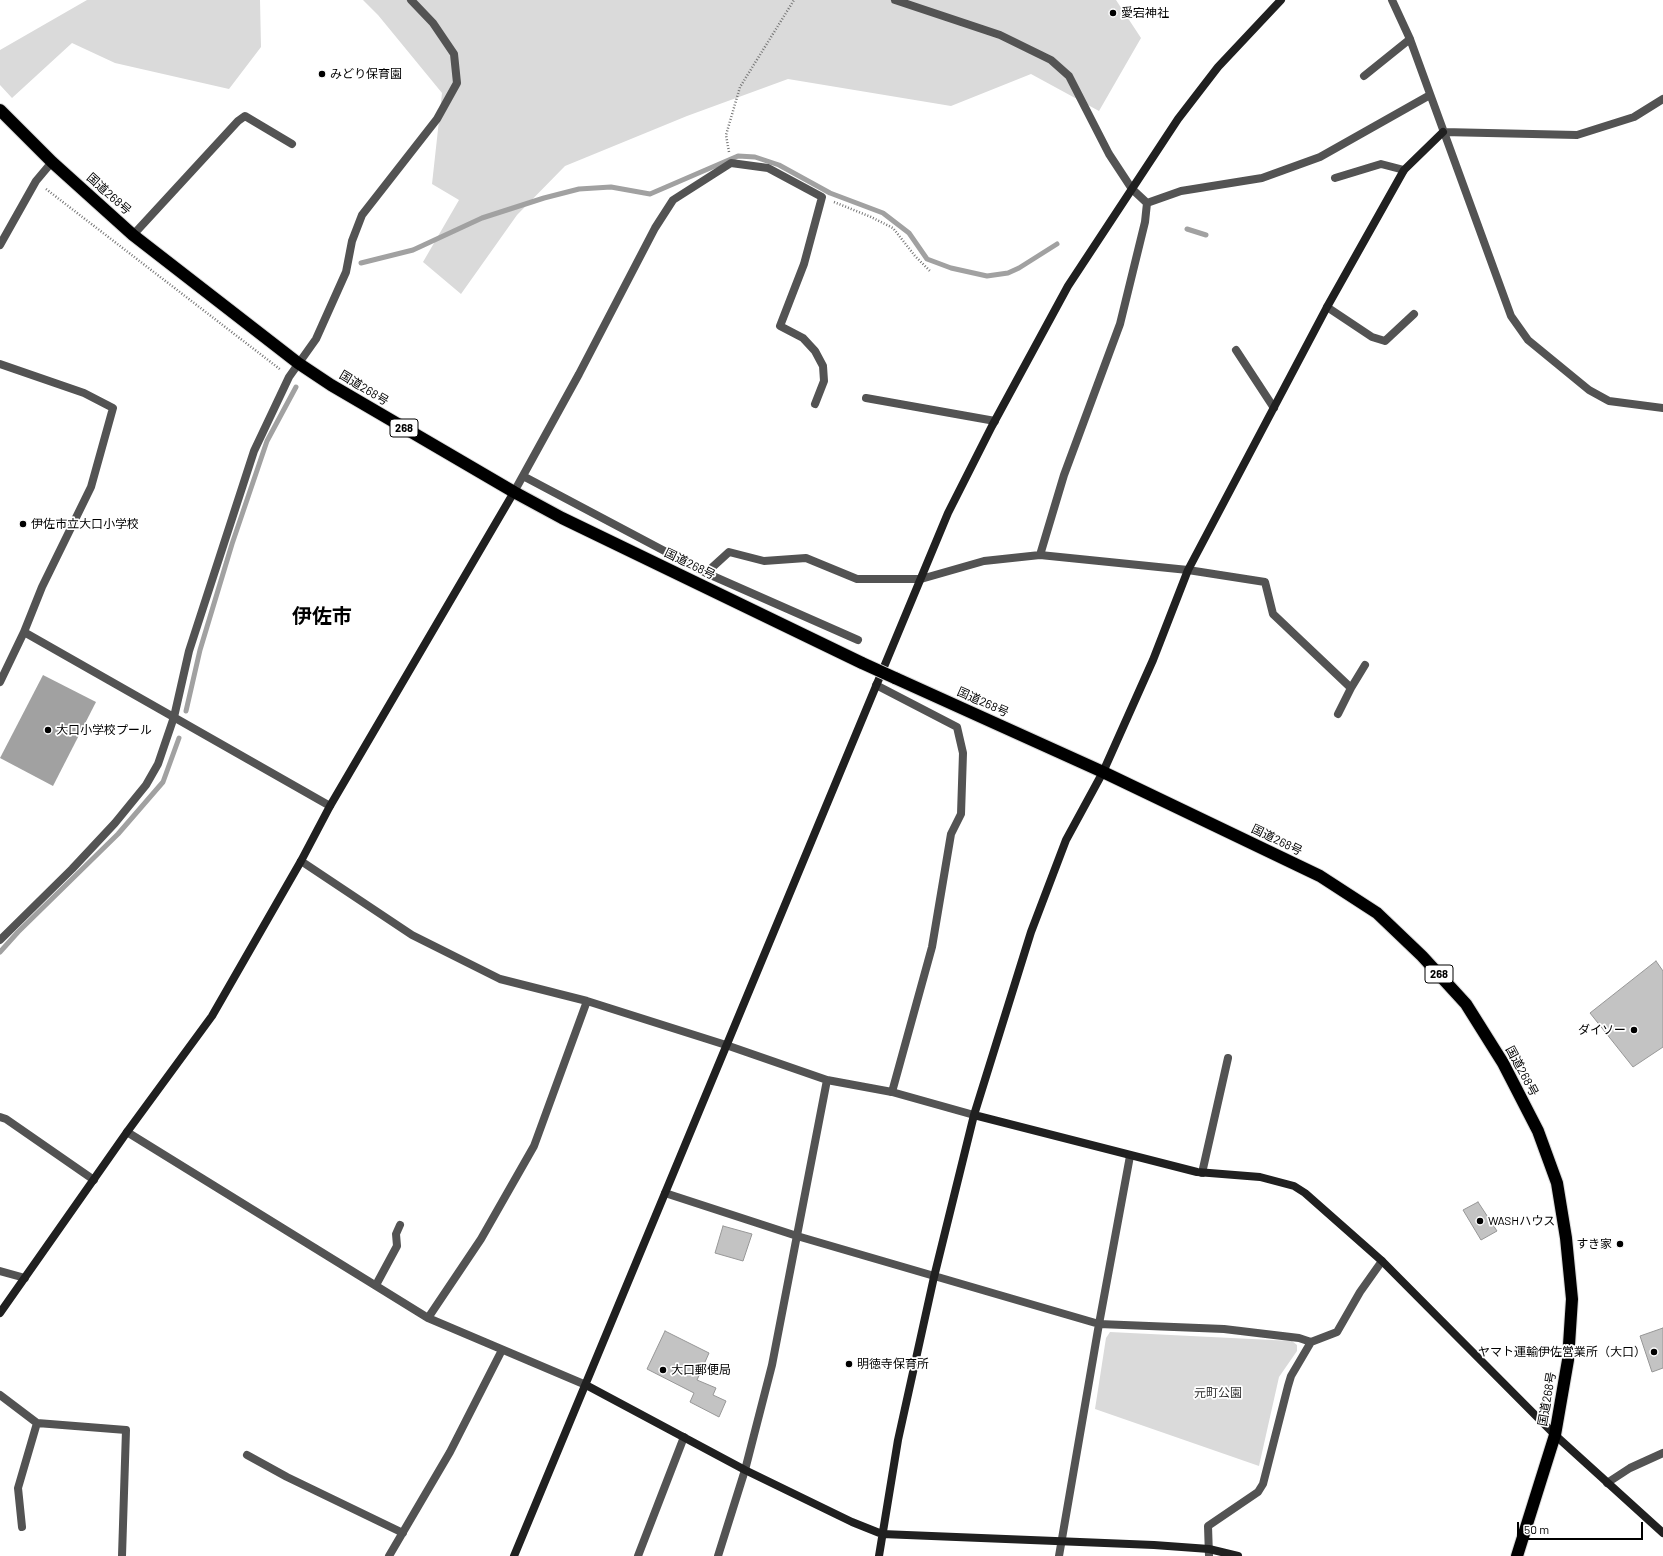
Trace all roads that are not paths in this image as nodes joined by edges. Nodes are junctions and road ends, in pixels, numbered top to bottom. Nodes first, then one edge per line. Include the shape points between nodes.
1 (411, 0) edge
2 (895, 0) edge
3 (1281, 0) edge
4 (1392, 0) edge
5 (1410, 39) junction
6 (1364, 76) dead end
7 (1430, 95) junction
8 (1663, 100) edge
9 (0, 110) edge
10 (1443, 132) junction
11 (292, 144) dead end
12 (52, 162) junction
13 (1404, 170) junction
14 (1335, 178) dead end
15 (1132, 189) junction
16 (1147, 203) junction
17 (133, 235) junction
18 (0, 245) edge
19 (1327, 307) junction
20 (1414, 314) dead end
21 (1236, 350) dead end
22 (298, 362) junction
23 (0, 364) edge
24 (866, 398) dead end
25 (815, 404) dead end
26 (1274, 408) junction
27 (1663, 408) edge
28 (994, 421) junction
29 (523, 476) junction
30 (514, 492) junction
31 (1040, 555) junction
32 (1188, 570) junction
33 (706, 573) junction
34 (920, 579) junction
35 (24, 632) junction
36 (858, 640) dead end
37 (1365, 665) dead end
38 (0, 682) edge
39 (876, 685) junction
40 (1351, 688) junction
41 (1338, 714) dead end
42 (174, 717) junction
43 (1103, 772) junction
44 (330, 806) junction
45 (301, 860) junction
46 (0, 940) edge
47 (587, 1001) junction
48 (726, 1046) junction
49 (1228, 1058) dead end
50 (827, 1080) junction
51 (892, 1092) junction
52 (974, 1115) junction
53 (0, 1117) edge
54 (127, 1132) junction
55 (1130, 1156) junction
56 (1202, 1172) junction
57 (94, 1180) junction
58 (665, 1193) junction
59 (400, 1225) dead end
60 (797, 1236) junction
61 (1382, 1261) junction
62 (0, 1271) edge
63 (934, 1277) junction
64 (25, 1278) junction
65 (376, 1285) junction
66 (0, 1313) edge
67 (428, 1318) junction
68 (1099, 1324) junction
69 (1311, 1342) junction
70 (502, 1350) junction
71 (586, 1385) junction
72 (0, 1395) edge
73 (37, 1423) junction
74 (1555, 1435) junction
75 (684, 1437) junction
76 (1663, 1453) edge
77 (247, 1455) dead end
78 (745, 1470) junction
79 (1607, 1483) junction
80 (22, 1527) dead end
81 (403, 1533) junction
82 (1663, 1533) edge
83 (882, 1534) junction
84 (1061, 1542) junction
85 (1209, 1552) edge
86 (122, 1556) edge
87 (389, 1556) edge
88 (514, 1556) edge
89 (638, 1556) edge
90 (718, 1556) edge
91 (880, 1556) edge
92 (1059, 1556) edge
93 (1238, 1556) edge
94 (1517, 1556) edge

1 - 22 street via 433,23 454,54 457,83 437,118 362,215 352,242 346,272 316,339
2 - 15 street via 1000,35 1051,60 1069,76 1109,154
3 - 15 street via 1218,67 1178,119
4 - 5 street
5 - 6 street
5 - 7 street
7 - 10 street
7 - 16 street via 1320,157 1262,178 1181,191
8 - 10 street via 1634,117 1578,135
9 - 12 highway, 国道268号 / 268
10 - 13 street
10 - 27 street via 1511,316 1528,340 1589,390 1609,401
11 - 17 street via 245,116
12 - 17 highway, 国道268号 / 268
12 - 18 street via 36,181
13 - 14 street via 1381,164
13 - 19 street
15 - 16 street
15 - 28 street via 1068,286
16 - 31 street via 1145,222 1120,324 1064,475
17 - 22 highway, 国道268号 / 268
19 - 20 street via 1372,337 1385,341
19 - 26 street
21 - 26 street
22 - 30 highway, 国道268号 / 268 via 331,385
22 - 42 street via 254,451 189,651
23 - 35 street via 84,393 113,408 90,487
24 - 28 street
25 - 29 street via 824,381 823,366 815,351 803,338 780,326 804,264 822,197 768,168 731,163 673,200 655,228
26 - 32 street
28 - 34 street via 948,513
29 - 30 street
29 - 33 street
30 - 43 highway, 国道268号 / 268, bridge via 562,518 862,663
30 - 44 street
31 - 32 street
31 - 34 street via 984,561
32 - 40 street via 1265,582 1273,614
32 - 43 street via 1153,660
33 - 34 street via 729,552 764,561 806,558 857,579
33 - 36 street
34 - 39 street
35 - 38 street
35 - 42 street
37 - 40 street
39 - 48 street
39 - 51 street via 957,727 963,753 961,814 951,834 932,947
40 - 41 street
42 - 44 street
42 - 46 street via 158,764 146,785 72,869
43 - 52 street via 1066,840 1031,932
43 - 74 highway, 国道268号 / 268 via 1320,876 1377,913 1422,956 1466,1004 1503,1062 1538,1131 1557,1183 1572,1299 1568,1360
44 - 45 street
45 - 47 street via 412,935 500,979
45 - 54 street via 212,1016
47 - 48 street
47 - 67 street via 534,1146 481,1239
48 - 50 street
48 - 58 street
49 - 56 street
50 - 51 street
50 - 60 street
51 - 52 street
52 - 55 street
52 - 63 street
53 - 57 street
54 - 57 street
54 - 65 street
55 - 56 street
55 - 68 street
56 - 61 street via 1260,1177 1294,1186 1321,1206
57 - 64 street
58 - 60 street
58 - 71 street
59 - 65 street via 396,1234 396,1246
60 - 63 street
60 - 78 street via 772,1365
61 - 69 street via 1337,1332
61 - 74 street
62 - 64 street
63 - 68 street
63 - 83 street via 898,1440
64 - 66 street
65 - 67 street
67 - 70 street
68 - 69 street via 1224,1329 1299,1338
68 - 84 street
69 - 85 street via 1288,1386 1263,1484 1258,1492 1208,1526
70 - 71 street
70 - 81 street via 450,1452
71 - 75 street
71 - 88 street
72 - 73 street
73 - 80 street via 18,1488
73 - 86 street via 126,1430
74 - 79 street
74 - 94 highway, 国道268号 / 268
75 - 78 street
75 - 89 street
76 - 79 street via 1630,1468
77 - 81 street
78 - 83 street
78 - 90 street
79 - 82 street
81 - 87 street
83 - 84 street
83 - 91 street
84 - 85 street via 1154,1545
84 - 92 street
85 - 93 street

